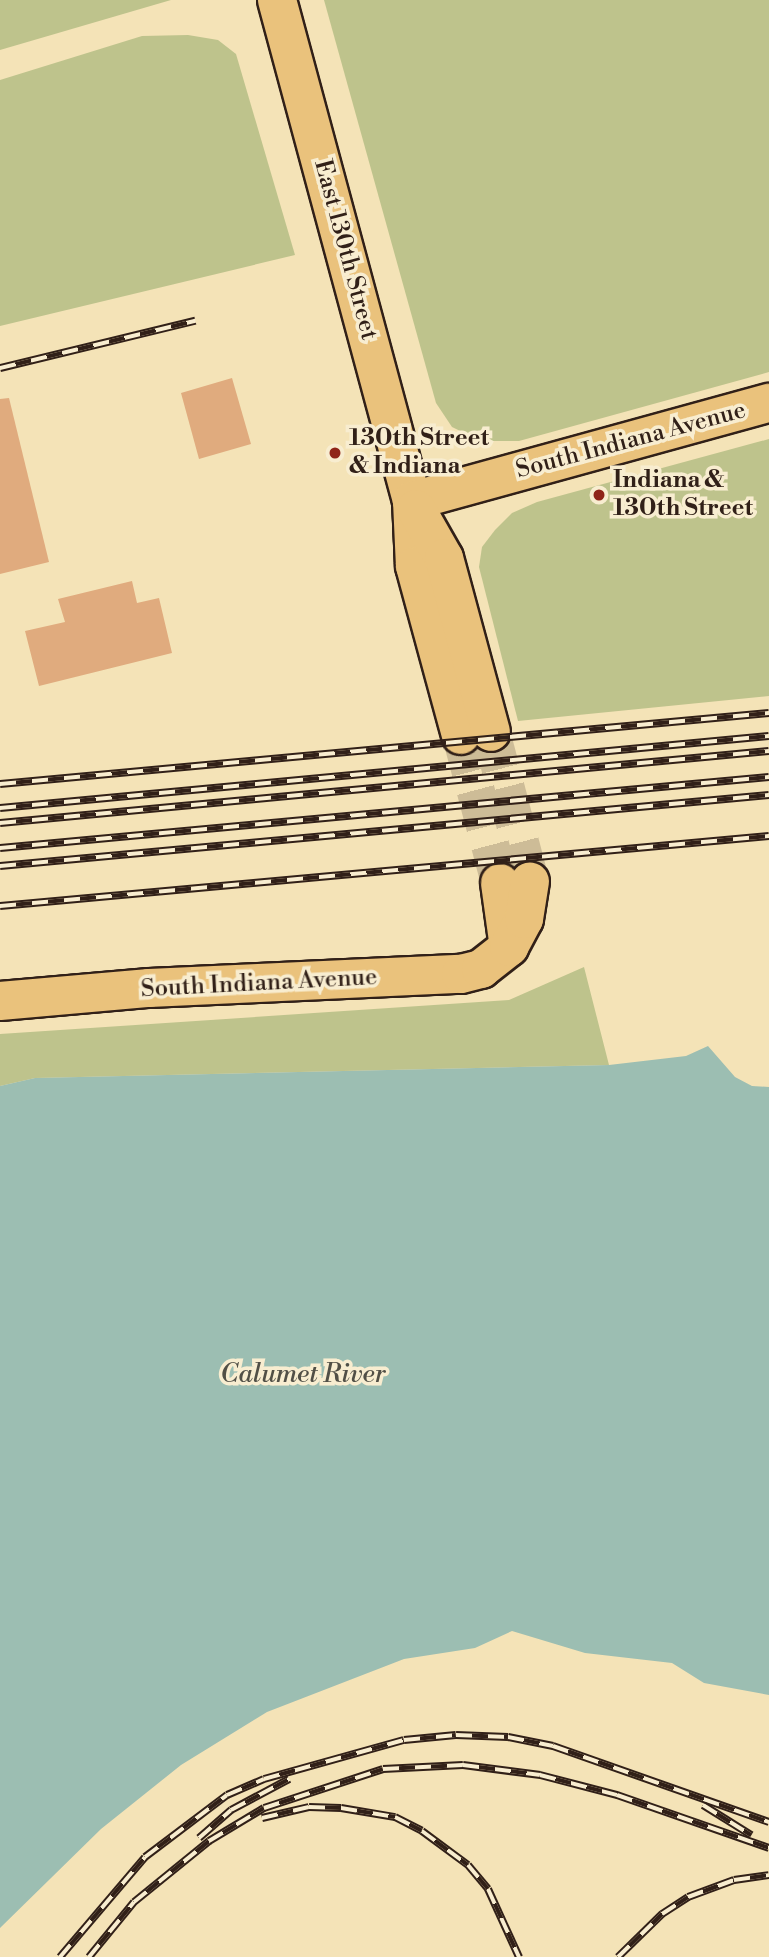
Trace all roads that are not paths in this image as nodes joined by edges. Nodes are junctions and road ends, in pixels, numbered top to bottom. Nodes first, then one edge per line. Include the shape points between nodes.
1 (277, 0) edge
2 (769, 403) edge
3 (412, 501) junction
4 (476, 734) tunnel mouth
5 (515, 882) tunnel mouth
6 (0, 1001) edge

1 - 3 main road, East 130th Street
2 - 3 main road, South Indiana Avenue
3 - 4 main road, East 130th Street via 444,558
5 - 6 main road, South Indiana Avenue via 524,919 509,947 489,965 461,974 149,988

